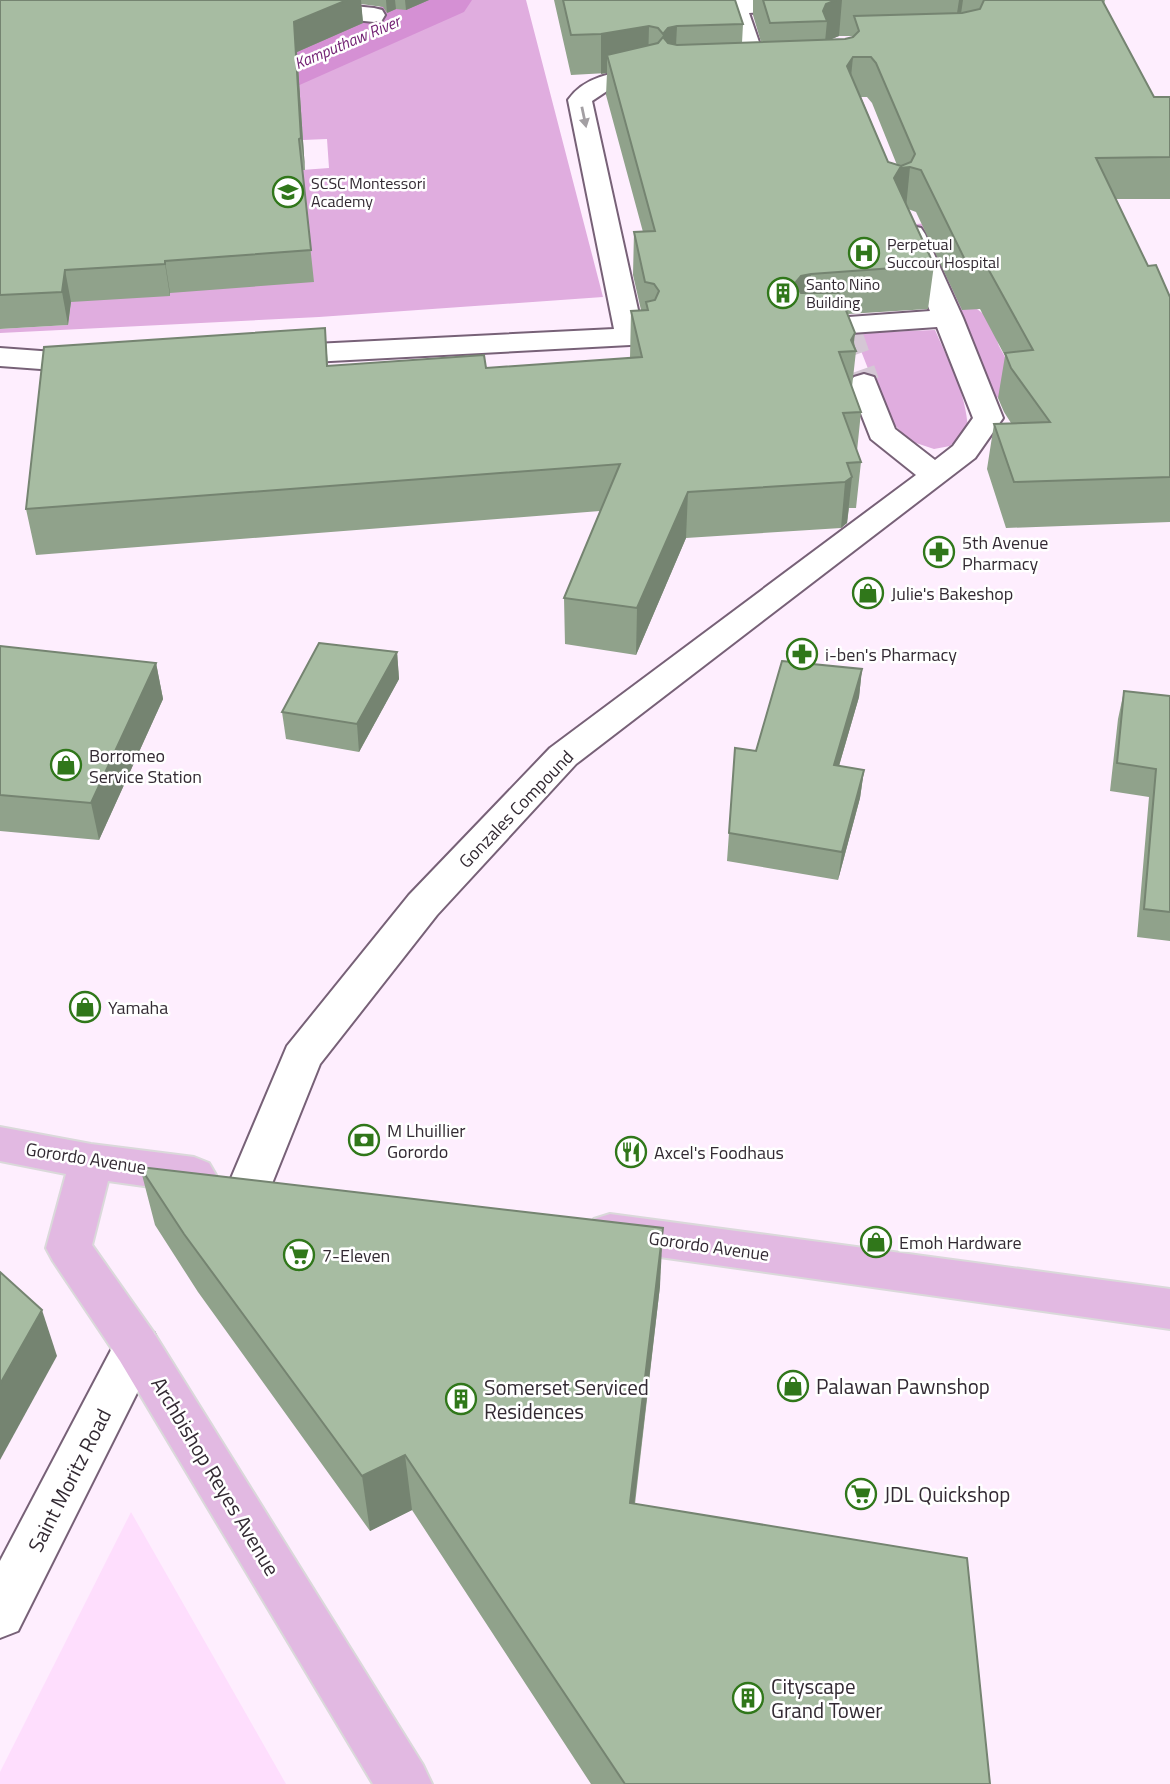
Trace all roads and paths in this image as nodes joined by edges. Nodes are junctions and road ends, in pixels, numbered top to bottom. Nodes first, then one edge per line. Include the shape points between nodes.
1 (229, 0) edge
2 (784, 5) edge
3 (374, 15) dead end
4 (757, 71) junction
5 (785, 71) edge
6 (730, 72) edge
7 (648, 75) edge
8 (905, 219) edge
9 (949, 318) junction
10 (808, 328) edge
11 (245, 356) edge
12 (0, 357) edge
13 (120, 362) edge
14 (864, 383) tunnel mouth
15 (923, 484) junction
16 (0, 1144) edge
17 (91, 1161) junction
18 (272, 1186) joint
19 (567, 1226) edge
20 (1170, 1309) edge
21 (137, 1347) junction
22 (0, 1613) edge
23 (404, 1784) edge

1 - 3 street
2 - 4 street via 736,7
4 - 5 street
4 - 6 street
7 -> 11 street via 608,82 589,89 580,100 636,337
8 - 9 street
9 - 10 street
9 - 15 street, Gonzales Compound via 988,418 964,452
12 - 13 street
14 - 15 street via 882,433
15 - 18 street, Gonzales Compound via 563,756 423,905 302,1057
16 - 17 main road, Gorordo Avenue
17 - 18 main road, Gorordo Avenue
17 - 21 main road, Archbishop Reyes Avenue via 69,1248
19 - 20 main road, Gorordo Avenue
21 - 22 street, Saint Moritz Road
21 - 23 main road, Archbishop Reyes Avenue

